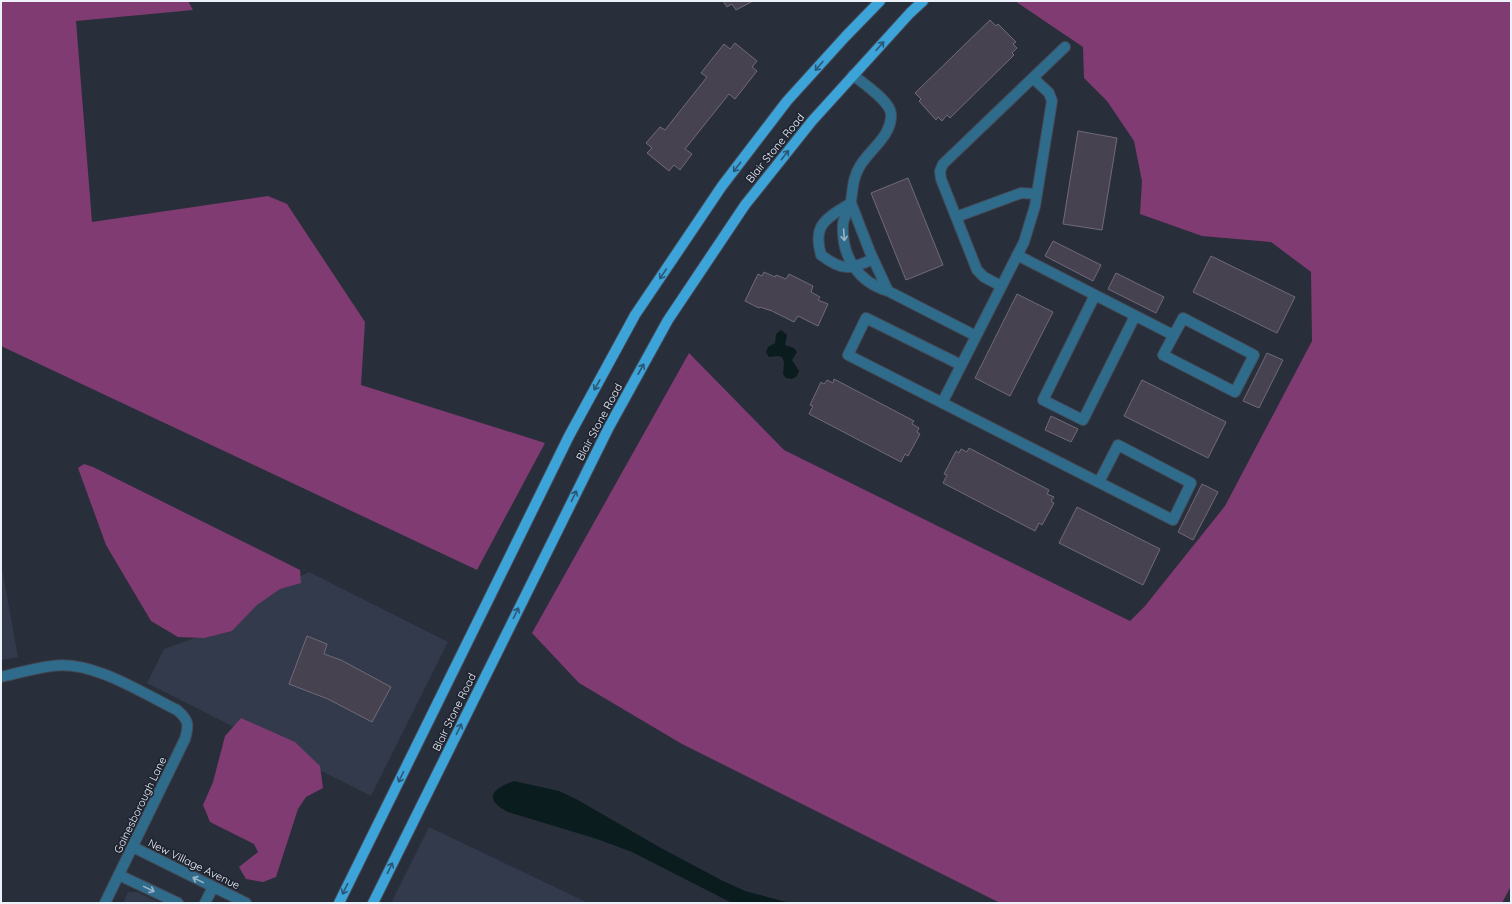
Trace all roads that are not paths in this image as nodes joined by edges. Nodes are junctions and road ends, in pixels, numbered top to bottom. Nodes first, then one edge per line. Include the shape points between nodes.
1 (880, 1) edge
2 (923, 1) edge
3 (1065, 48) dead end
4 (853, 75) junction
5 (1033, 78) junction
6 (1037, 194) junction
7 (851, 203) junction
8 (956, 217) junction
9 (1017, 255) junction
10 (873, 259) junction
11 (854, 268) junction
12 (1001, 286) junction
13 (888, 291) junction
14 (1095, 295) junction
15 (1135, 316) junction
16 (1173, 335) junction
17 (976, 336) junction
18 (961, 365) junction
19 (942, 403) junction
20 (1099, 482) junction
21 (1, 677) edge
22 (132, 847) junction
23 (119, 875) junction
24 (213, 887) junction
25 (105, 903) edge
26 (178, 903) edge
27 (205, 903) edge
28 (246, 903) edge
29 (339, 903) edge
30 (373, 903) edge

1 -> 29 main road, Blair Stone Road via 788,101 722,186 635,315 569,436
4 -> 2 main road, Blair Stone Road
3 - 5 street
4 - 7 street via 889,107 890,125 860,165
30 -> 4 main road, Blair Stone Road via 608,427 668,320 745,205 812,121
5 - 6 street via 1049,93 1052,101
5 - 8 street via 943,164 940,171 941,179
6 - 8 street via 1021,193
6 - 9 street via 1024,242
7 - 10 street
7 -> 11 street via 843,223 844,242 848,258
7 - 11 street via 822,224 818,244 820,255 830,262 842,268
8 - 12 street via 977,270
9 - 12 street
9 - 14 street
10 - 11 street
10 - 13 street
11 - 13 street via 870,284
12 - 17 street
13 - 17 street
14 - 15 street
14 - 15 street via 1043,400 1083,420
15 - 16 street
16 - 16 street via 1182,318 1254,355 1235,392 1163,355
17 - 18 street
18 - 19 street
18 - 19 street via 866,318 848,355
19 - 20 street
20 - 20 street via 1173,520 1192,483 1118,445
21 - 22 street, Gainesborough Lane via 53,666 75,666 106,675 177,710 184,716 188,726 185,740
22 - 23 street, Gainesborough Lane
24 -> 22 street, New Village Avenue
23 - 25 street, Gainesborough Lane
23 -> 26 street
24 - 27 street
24 - 28 street, New Village Avenue

